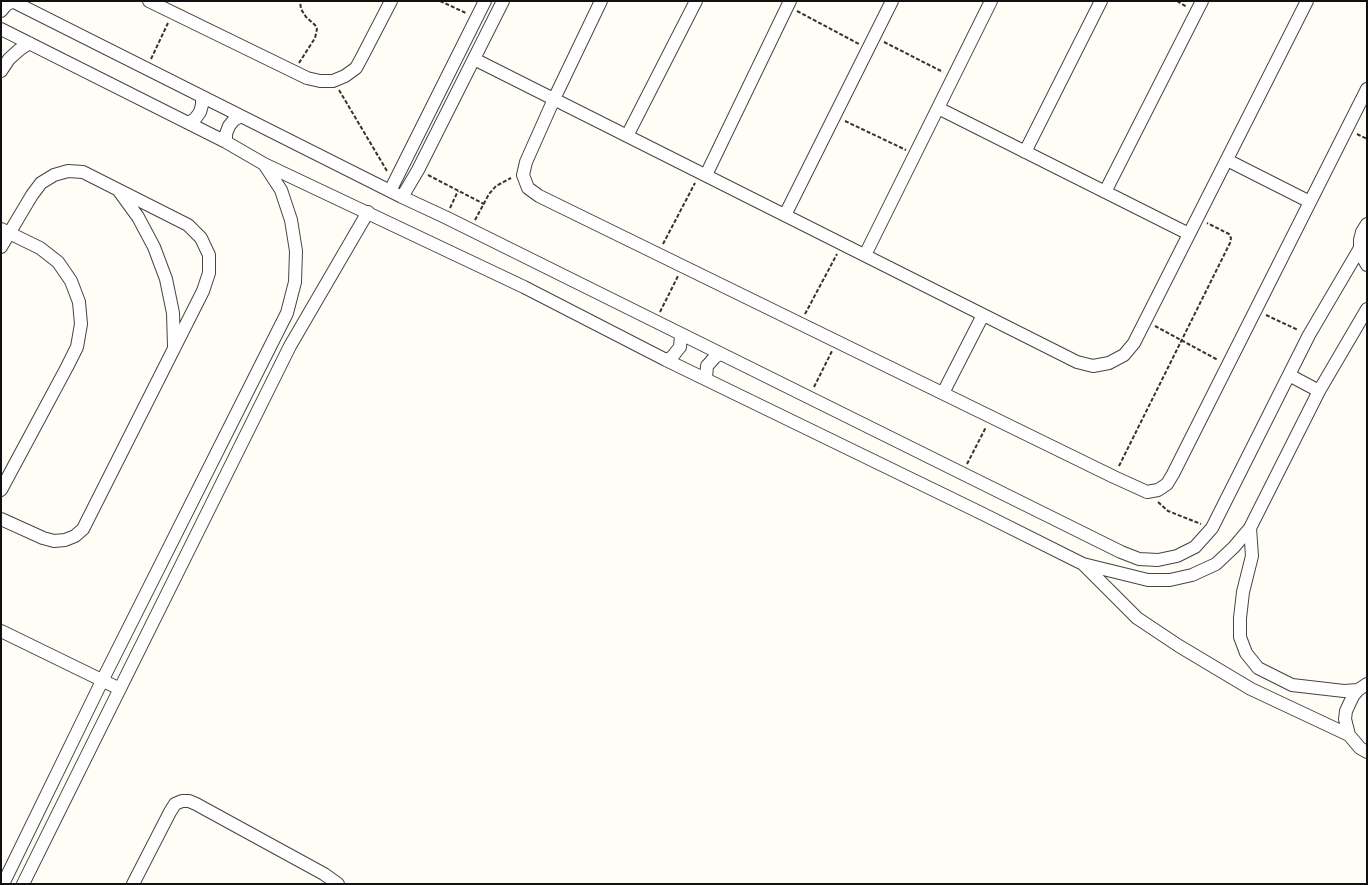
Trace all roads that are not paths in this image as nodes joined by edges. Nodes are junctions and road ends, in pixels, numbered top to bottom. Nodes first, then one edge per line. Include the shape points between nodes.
1 (12, 1) edge
2 (149, 1) edge
3 (391, 1) edge
4 (485, 1) edge
5 (503, 1) edge
6 (601, 1) edge
7 (696, 1) edge
8 (892, 1) edge
9 (990, 1) edge
10 (1101, 1) edge
11 (1202, 1) edge
12 (1307, 1) edge
13 (789, 4) edge
14 (1, 11) edge
15 (1, 29) edge
16 (29, 43) junction
17 (474, 59) junction
18 (1, 71) edge
19 (1367, 89) edge
20 (202, 97) junction
21 (554, 99) junction
22 (938, 108) junction
23 (241, 116) junction
24 (188, 123) junction
25 (416, 136) junction
26 (627, 136) junction
27 (226, 142) junction
28 (431, 144) junction
29 (1025, 152) junction
30 (1227, 160) junction
31 (264, 164) junction
32 (703, 174) junction
33 (392, 186) junction
34 (118, 189) junction
35 (1105, 192) junction
36 (402, 197) junction
37 (1310, 202) junction
38 (368, 212) junction
39 (785, 215) junction
40 (1367, 224) edge
41 (5, 231) edge
42 (1189, 234) junction
43 (1, 247) edge
44 (1360, 248) junction
45 (865, 256) junction
46 (1367, 264) edge
47 (1367, 309) edge
48 (983, 315) junction
49 (681, 335) junction
50 (174, 347) junction
51 (720, 354) junction
52 (666, 360) junction
53 (1289, 375) junction
54 (706, 378) junction
55 (1319, 391) junction
56 (943, 393) junction
57 (1, 490) edge
58 (1, 519) edge
59 (1250, 528) junction
60 (1083, 564) junction
61 (1, 631) edge
62 (102, 681) junction
63 (1363, 687) edge
64 (120, 689) junction
65 (1349, 735) junction
66 (1367, 752) edge
67 (3, 884) edge
68 (23, 884) edge
69 (133, 884) edge
70 (338, 884) edge

1 - 14 street
1 - 20 street
2 - 3 street via 307,78 320,81 333,81 356,68
4 - 25 street
5 - 17 street
6 - 21 street
7 - 26 street
8 - 39 street
9 - 22 street
10 - 29 street
11 - 35 street
12 - 30 street
13 - 32 street
15 - 16 street
16 - 18 street via 18,50
16 - 24 street
17 - 21 street
17 - 28 street
19 - 37 street
20 - 23 street
20 - 24 street via 200,112
21 - 26 street
21 - 56 street via 526,162 523,175 528,188 539,196
22 - 29 street
22 - 45 street
23 - 27 street via 229,126
23 - 33 street
24 - 27 street
25 - 28 street
25 - 33 street
26 - 32 street
27 - 31 street
28 - 36 street
29 - 35 street
30 - 37 street
30 - 42 street
31 - 38 street
31 - 62 street via 281,190 292,220 296,251 295,282 287,312
32 - 39 street
33 - 36 street
34 - 41 street via 83,172 68,171 54,175 41,183
34 - 50 street via 138,217 154,247 166,280 173,313
34 - 50 street via 188,225 202,238 209,255 210,273 204,291
35 - 42 street
36 - 49 street
37 - 56 street via 1167,484 1158,490 1147,492
38 - 52 street via 524,287
38 - 64 street via 290,346
39 - 45 street
40 - 44 street via 1362,232
41 - 43 street
41 - 57 street via 40,248 58,262 71,281 79,302 81,324 77,347
42 - 48 street via 1134,343 1124,355 1109,364 1093,366 1077,362
44 - 46 street
44 - 53 street via 1309,335
45 - 48 street
47 - 55 street
48 - 56 street
49 - 51 street
49 - 52 street via 680,347
50 - 58 street via 83,529 75,536 54,541
51 - 53 street via 1121,552 1139,559 1158,560 1178,556 1195,547 1212,528
51 - 54 street via 707,366
52 - 54 street
53 - 55 street
54 - 60 street
55 - 59 street
59 - 60 street via 1216,564 1192,575 1170,580 1148,580
59 - 63 street via 1252,556 1240,618 1240,637 1246,653 1258,668 1292,685 1344,691
60 - 65 street via 1137,618 1179,646 1251,689
61 - 62 street
62 - 64 street
62 - 67 street
63 - 65 street via 1350,699 1346,711
64 - 68 street
65 - 66 street
69 - 70 street via 170,812 175,804 182,801 196,804

